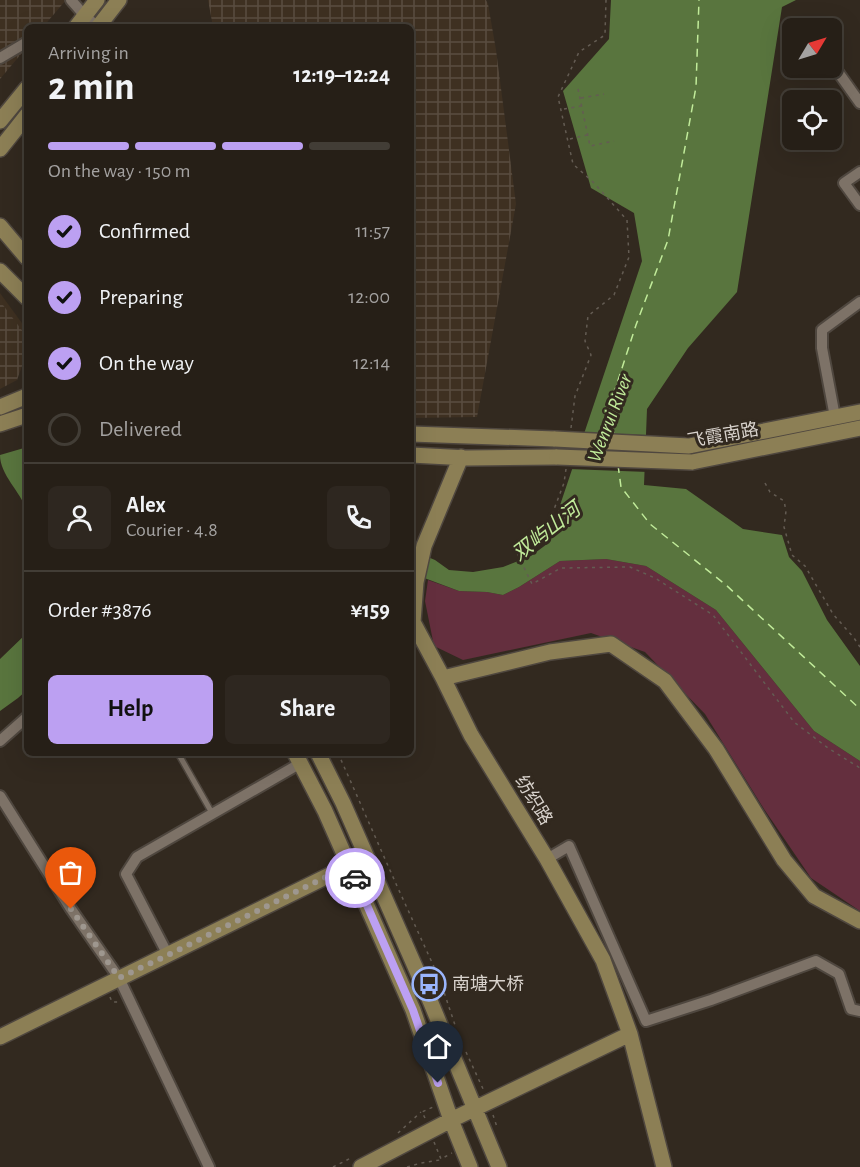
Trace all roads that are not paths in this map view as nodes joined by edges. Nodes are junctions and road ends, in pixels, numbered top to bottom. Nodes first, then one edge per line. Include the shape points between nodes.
1 (71, 0) edge
2 (97, 0) edge
3 (119, 0) edge
4 (81, 22) edge
5 (100, 24) edge
6 (24, 44) edge
7 (0, 58) edge
8 (842, 78) edge
9 (24, 92) edge
10 (860, 103) edge
11 (24, 119) edge
12 (0, 121) edge
13 (0, 148) edge
14 (860, 172) edge
15 (860, 205) edge
16 (0, 225) edge
17 (24, 254) edge
18 (0, 271) edge
19 (24, 295) edge
20 (860, 302) edge
21 (24, 396) edge
22 (0, 407) edge
23 (860, 412) edge
24 (24, 416) edge
25 (835, 417) junction
26 (0, 424) edge
27 (860, 428) edge
28 (414, 435) edge
29 (414, 455) edge
30 (461, 457) junction
31 (414, 609) edge
32 (414, 624) edge
33 (443, 678) junction
34 (24, 720) edge
35 (0, 741) edge
36 (180, 756) edge
37 (320, 756) edge
38 (298, 758) edge
39 (0, 796) edge
40 (213, 813) junction
41 (547, 859) junction
42 (350, 865) junction
43 (860, 921) edge
44 (168, 955) junction
45 (119, 978) junction
46 (860, 1011) edge
47 (630, 1034) junction
48 (0, 1037) edge
49 (474, 1110) junction
50 (451, 1120) junction
51 (357, 1162) edge
52 (209, 1167) edge
53 (470, 1167) edge
54 (499, 1167) edge
55 (664, 1167) edge

1 - 4 street
2 - 4 main road
3 - 5 main road
6 - 7 street
8 - 10 street
9 - 12 main road
11 - 13 main road
14 - 15 street via 844,183
16 - 17 main road
18 - 19 main road
20 - 25 street via 822,330
21 - 22 main road
23 - 25 main road, 飞霞南路
24 - 26 main road
25 - 28 main road, 飞霞南路, bridge via 689,446
27 - 30 main road, 飞霞南路, bridge via 692,462
29 - 30 main road, 飞霞南路
30 - 31 main road, 纺织路 via 424,546
32 - 33 main road, 纺织路
33 - 41 main road, 纺织路 via 471,735
33 - 43 main road via 550,652 610,644 665,681 716,749 784,860 814,896
34 - 35 street
36 - 40 lane
37 - 49 main road via 431,1003
38 - 40 street
38 - 42 main road
39 - 45 street
40 - 44 street via 136,857 126,874
41 - 46 street via 569,846 646,1021 816,961 839,974 851,1009
41 - 47 main road, 纺织路 via 603,960
42 - 44 main road
42 - 50 main road via 413,1010
44 - 45 main road
45 - 48 main road
45 - 52 street
47 - 49 main road
47 - 55 main road, 纺织路
49 - 50 main road
49 - 54 main road
50 - 51 main road
50 - 53 main road

